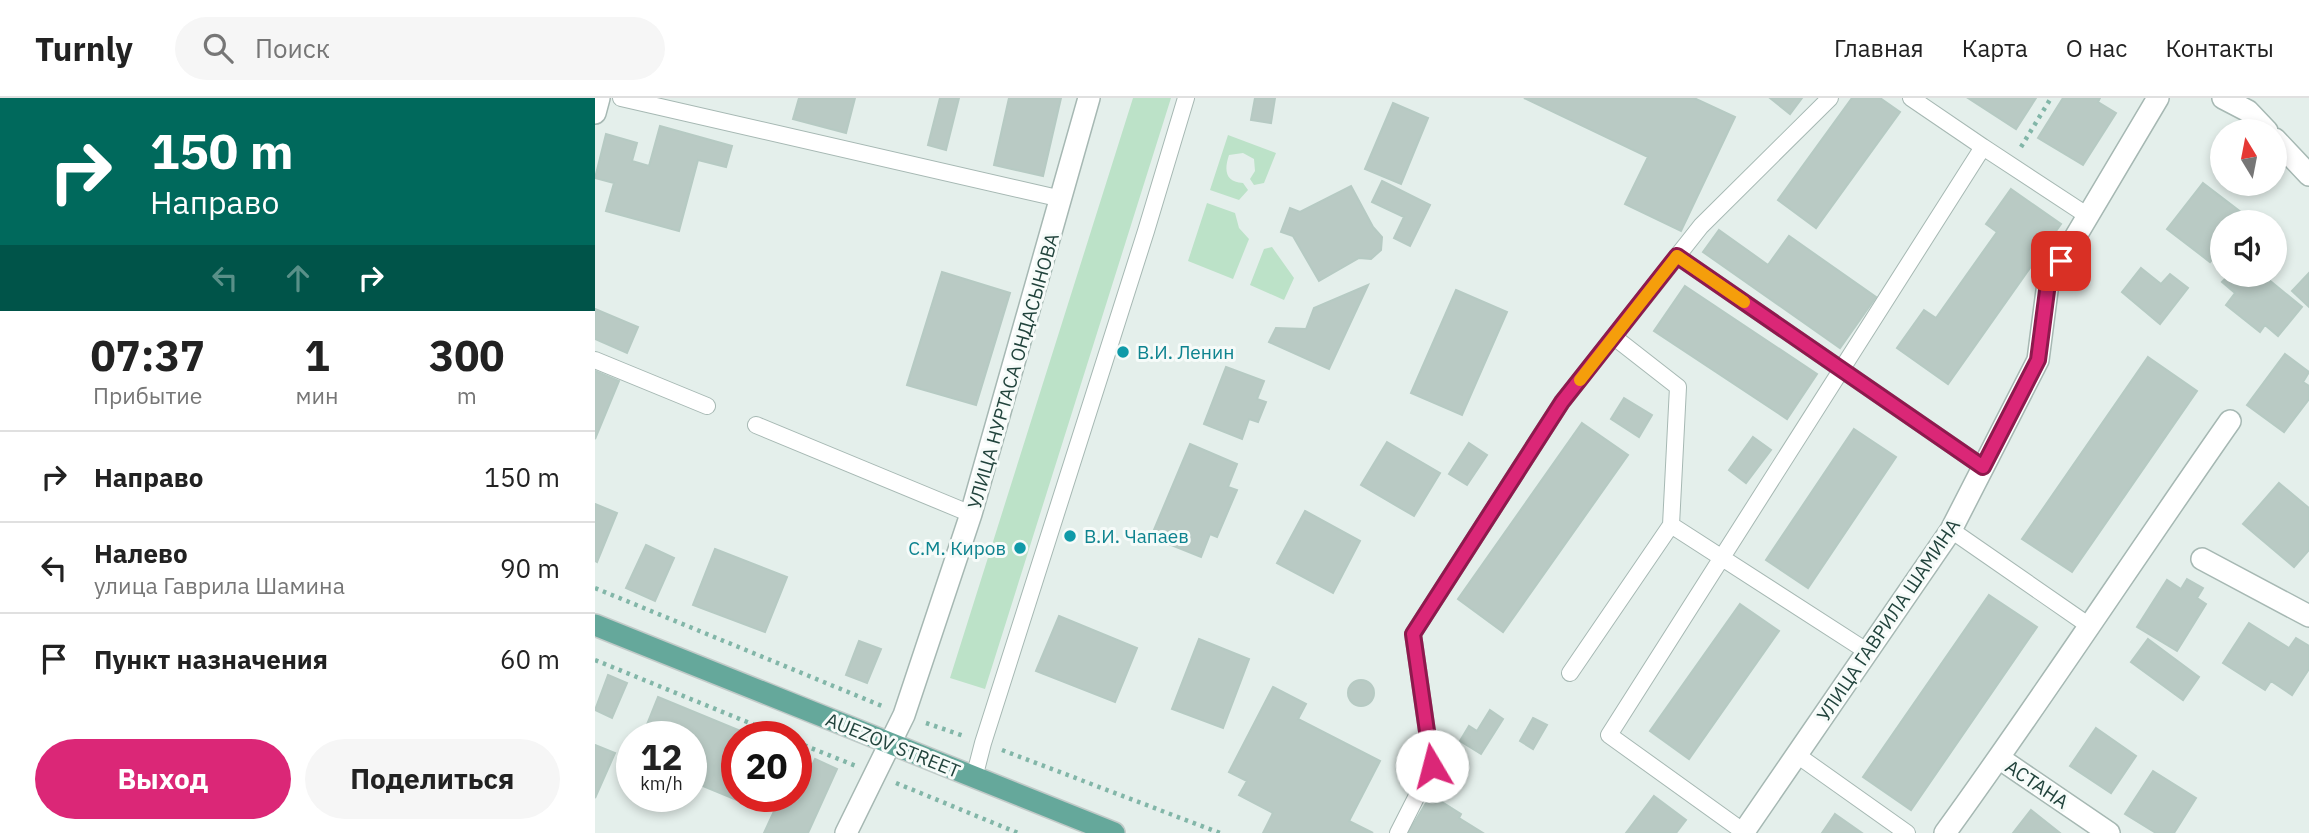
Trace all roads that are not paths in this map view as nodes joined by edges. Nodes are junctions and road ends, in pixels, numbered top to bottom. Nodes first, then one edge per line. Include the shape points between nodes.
1 (599, 98) edge
2 (621, 98) edge
3 (1089, 98) edge
4 (1185, 98) edge
5 (1831, 98) edge
6 (1911, 98) edge
7 (2158, 98) edge
8 (2224, 98) edge
9 (595, 113) edge
10 (2256, 119) edge
11 (1983, 147) junction
12 (2287, 152) edge
13 (2309, 175) edge
14 (1062, 199) junction
15 (2088, 216) junction
16 (1677, 256) junction
17 (1614, 337) junction
18 (595, 360) edge
19 (1841, 369) junction
20 (707, 406) dead end
21 (2230, 421) dead end
22 (757, 425) dead end
23 (1983, 467) junction
24 (971, 514) junction
25 (1671, 525) junction
26 (1951, 530) junction
27 (1720, 559) junction
28 (2202, 559) dead end
29 (2309, 617) edge
30 (595, 625) edge
31 (2088, 625) junction
32 (1868, 652) junction
33 (1570, 673) dead end
34 (889, 744) junction
35 (1797, 755) junction
36 (1999, 758) junction
37 (974, 778) junction
38 (1110, 832) edge
39 (1744, 832) edge
40 (846, 833) edge
41 (1398, 833) edge
42 (1907, 833) edge
43 (1945, 833) edge
44 (2109, 833) edge

1 - 9 street
2 - 14 lane
3 - 14 street, УЛИЦА НУРТАСА ОНДАСЫНОВА
4 - 37 lane
5 - 16 lane via 1701,226
6 - 11 lane
7 - 15 street, УЛИЦА ГАВРИЛА ШАМИНА
8 - 10 street
11 - 15 lane
11 - 19 lane
12 - 13 street
14 - 24 street, УЛИЦА НУРТАСА ОНДАСЫНОВА
15 - 23 street, УЛИЦА ГАВРИЛА ШАМИНА via 2048,283 2038,360
16 - 17 lane
16 - 19 lane
17 - 25 lane via 1678,387
17 - 41 lane via 1562,402 1413,634 1432,766
18 - 20 lane
19 - 23 lane
19 - 27 lane
21 - 31 street
22 - 24 lane
23 - 26 street, УЛИЦА ГАВРИЛА ШАМИНА
24 - 34 street, УЛИЦА НУРТАСА ОНДАСЫНОВА via 904,715
25 - 27 lane
25 - 33 lane
26 - 31 lane
26 - 32 street, УЛИЦА ГАВРИЛА ШАМИНА
27 - 32 lane
27 - 39 lane via 1609,734
28 - 29 street
30 - 34 main road, AUEZOV STREET
31 - 36 street
32 - 35 street, УЛИЦА ГАВРИЛА ШАМИНА
34 - 37 main road, AUEZOV STREET
34 - 40 street, УЛИЦА НУРТАСА ОНДАСЫНОВА
35 - 39 street, УЛИЦА ГАВРИЛА ШАМИНА
35 - 42 lane
36 - 43 street
36 - 44 street, АСТАНА
37 - 38 main road, AUEZOV STREET

